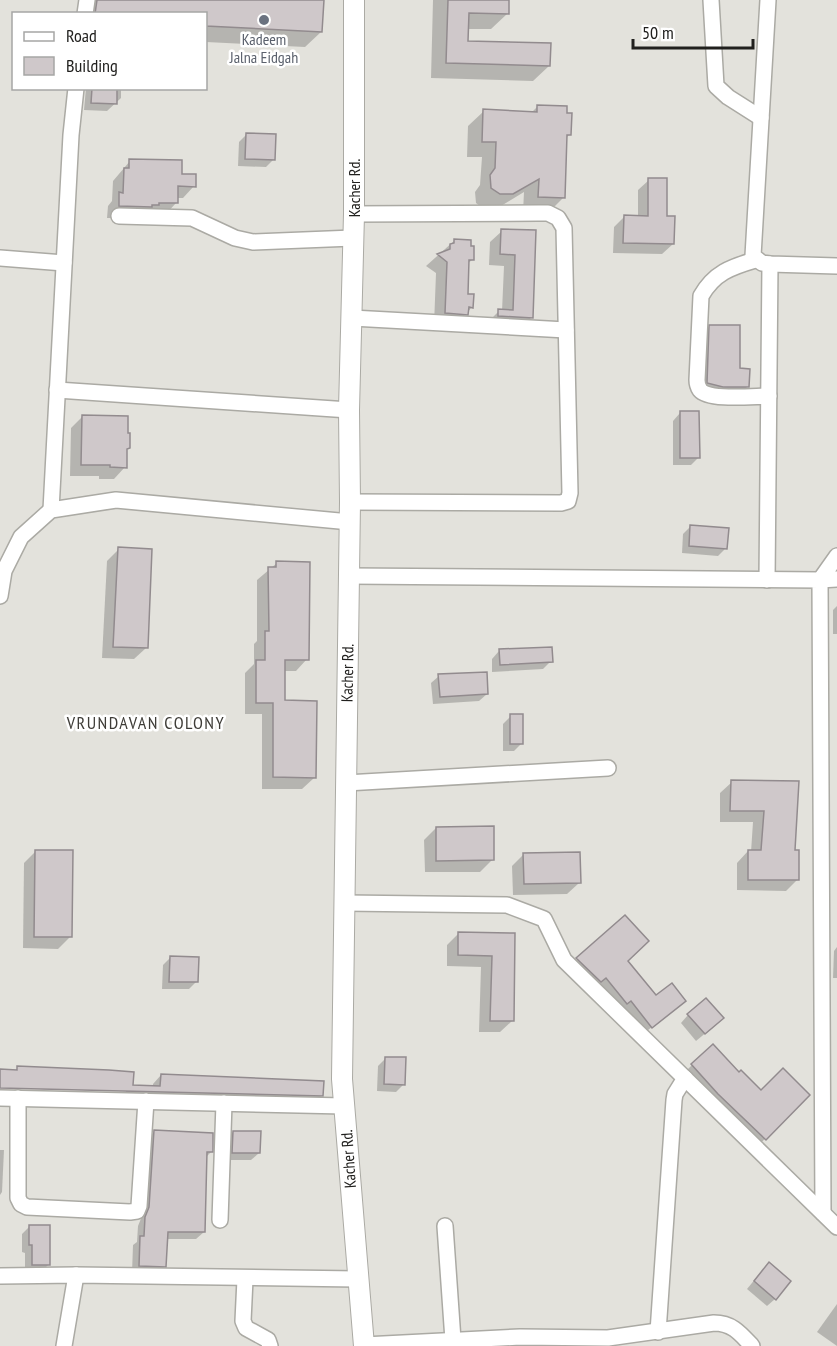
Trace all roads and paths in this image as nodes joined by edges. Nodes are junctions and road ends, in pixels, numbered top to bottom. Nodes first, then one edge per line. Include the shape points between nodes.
1 (354, 0) edge
2 (711, 0) edge
3 (768, 0) edge
4 (76, 90) edge
5 (761, 118) junction
6 (354, 214) junction
7 (119, 216) dead end
8 (353, 238) junction
9 (0, 258) edge
10 (763, 262) junction
11 (64, 263) junction
12 (837, 266) edge
13 (352, 318) junction
14 (566, 330) junction
15 (57, 390) junction
16 (769, 396) junction
17 (349, 410) junction
18 (350, 502) junction
19 (51, 510) junction
20 (350, 522) junction
21 (837, 556) edge
22 (349, 576) junction
23 (837, 579) edge
24 (767, 580) junction
25 (820, 580) junction
26 (0, 596) edge
27 (608, 768) dead end
28 (346, 783) junction
29 (344, 903) junction
30 (685, 1078) junction
31 (0, 1098) edge
32 (18, 1098) junction
33 (146, 1101) junction
34 (225, 1103) junction
35 (344, 1106) junction
36 (824, 1213) junction
37 (220, 1220) dead end
38 (445, 1226) dead end
39 (837, 1227) edge
40 (76, 1275) junction
41 (0, 1276) edge
42 (245, 1279) junction
43 (357, 1279) junction
44 (650, 1337) edge
45 (453, 1340) junction
46 (473, 1343) edge
47 (364, 1345) edge
48 (64, 1346) edge
49 (270, 1346) edge
50 (752, 1346) edge

1 - 6 main road, Kacher Rd.
2 - 5 street via 716,86
3 - 5 street
4 - 11 street
5 - 10 street via 752,249
6 - 8 main road, Kacher Rd.
6 - 14 street via 548,213 558,218 564,228
7 - 8 street via 192,218 253,242
8 - 13 main road, Kacher Rd.
9 - 11 street
10 - 12 street
10 - 16 street
10 - 16 street via 732,267 706,286 701,296 697,380 704,393 716,396
11 - 15 street
13 - 14 street
13 - 17 main road, Kacher Rd.
14 - 18 street via 568,501
15 - 17 street
15 - 19 street
16 - 24 street
17 - 18 main road, Kacher Rd.
18 - 20 main road, Kacher Rd.
19 - 20 street via 116,500
19 - 26 street via 21,537 4,571
20 - 22 main road, Kacher Rd.
21 - 25 street
22 - 24 street
22 - 28 main road, Kacher Rd.
23 - 25 street
24 - 25 street
25 - 36 street
27 - 28 street
28 - 29 main road, Kacher Rd.
29 - 30 street via 507,905 544,919 564,960
29 - 35 main road, Kacher Rd.
30 - 36 street
30 - 44 street via 674,1100
31 - 32 street
32 - 33 street
32 - 33 street via 21,1204 130,1212 137,1211 139,1206
33 - 34 street
34 - 35 street
34 - 37 street
35 - 43 main road, Kacher Rd.
36 - 39 street
38 - 45 street
40 - 41 street
40 - 42 street
40 - 48 street
42 - 43 street
42 - 49 street via 243,1321 246,1328 268,1340
43 - 47 main road, Kacher Rd.
44 - 46 street via 519,1337
44 - 50 street via 723,1323 738,1330
45 - 46 street
45 - 47 street

